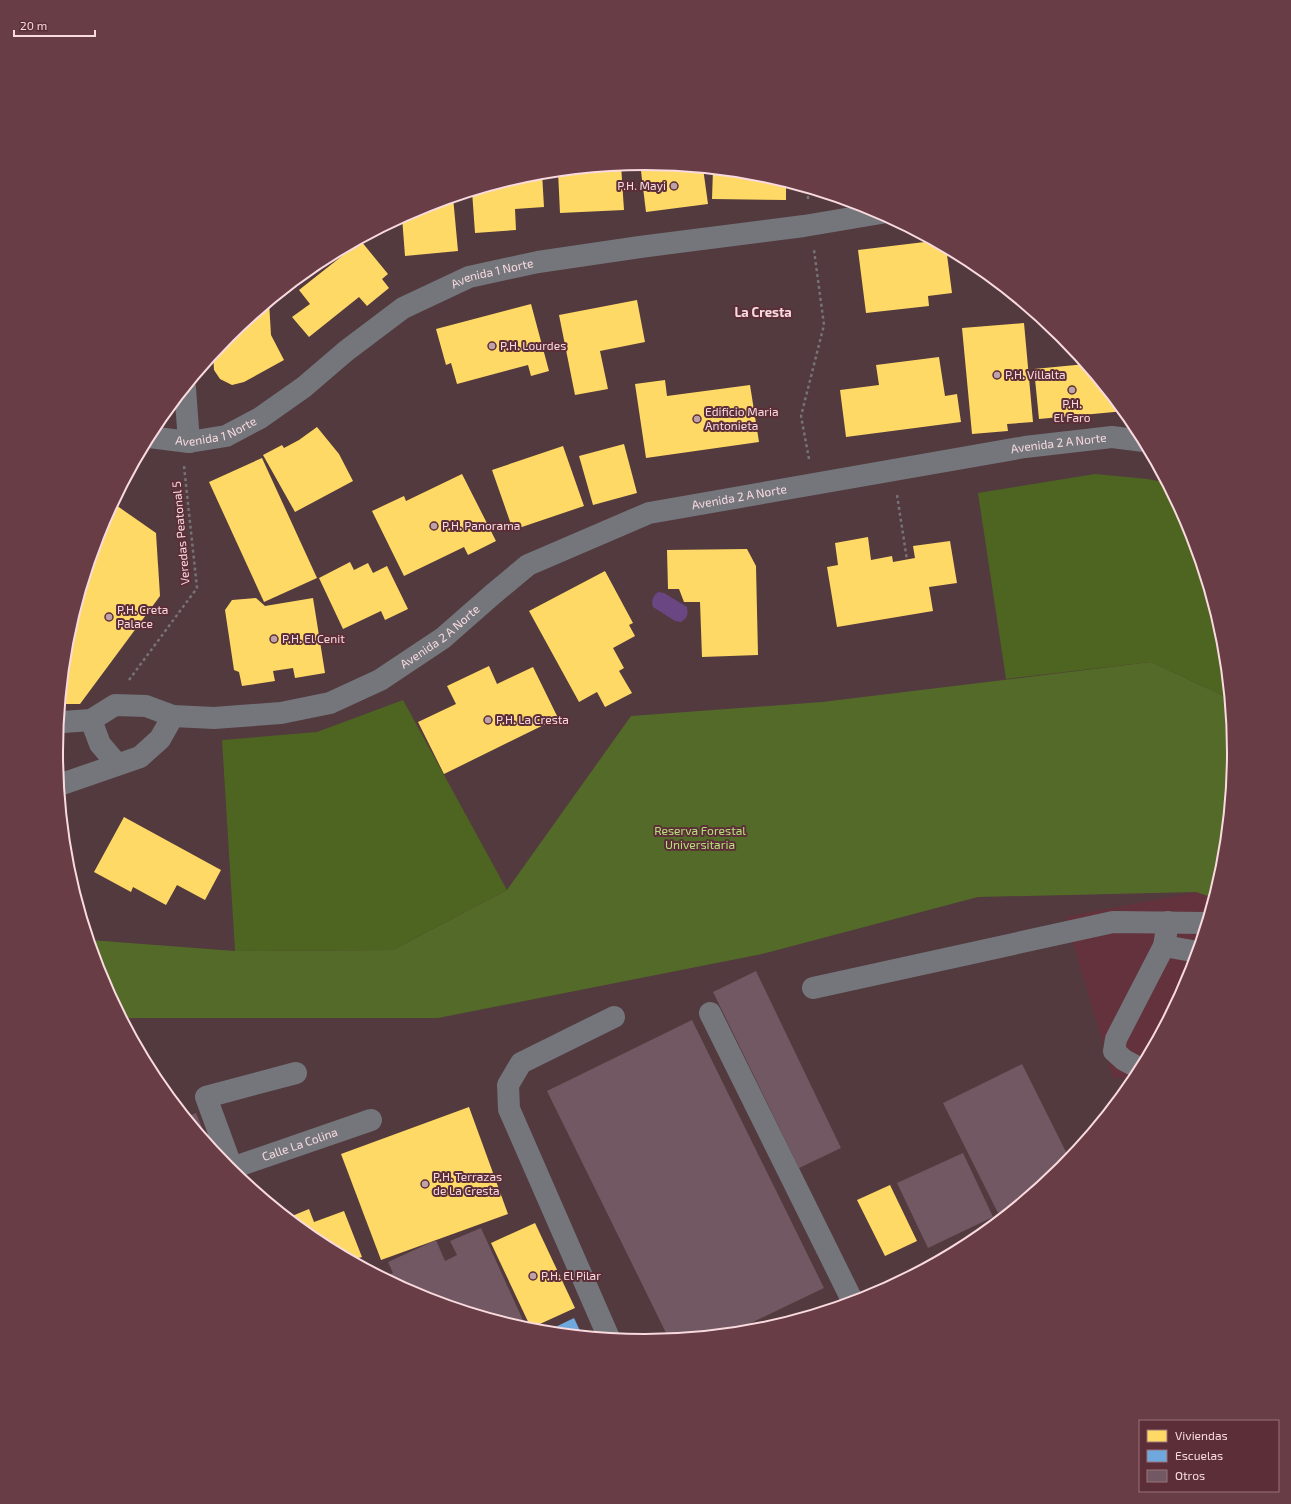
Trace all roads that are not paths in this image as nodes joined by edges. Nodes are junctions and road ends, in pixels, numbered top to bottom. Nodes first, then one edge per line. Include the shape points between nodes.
1 (870, 215) edge
2 (185, 395) edge
3 (154, 439) edge
4 (1137, 439) edge
5 (186, 450) junction
6 (173, 716) junction
7 (91, 720) junction
8 (64, 722) edge
9 (117, 764) junction
10 (64, 783) edge
11 (1168, 922) junction
12 (1202, 923) edge
13 (1164, 946) junction
14 (1193, 951) edge
15 (813, 988) dead end
16 (710, 1013) dead end
17 (614, 1017) dead end
18 (1136, 1066) edge
19 (296, 1073) dead end
20 (371, 1120) dead end
21 (225, 1154) edge
22 (237, 1167) edge
23 (851, 1297) edge
24 (607, 1333) edge

1 - 5 street, Avenida 1 Norte via 538,262 469,277 403,308 260,418 226,436
2 - 5 street
3 - 5 street, Avenida 1 Norte
4 - 6 street, Avenida 2 A Norte via 1112,437 1025,447 649,513 528,566 442,638 380,680 330,703 281,713 214,718
6 - 7 street, Avenida 2 A Norte via 146,706 115,705
6 - 9 street via 160,740 140,757
7 - 8 street
7 - 9 street via 100,744
9 - 10 street
11 - 12 street
11 - 13 street
11 - 15 street via 1113,922
13 - 14 street
13 - 18 street via 1116,1039 1114,1051
16 - 23 street
17 - 24 street via 521,1063 508,1085 509,1109
19 - 21 street via 206,1098
20 - 22 street, Calle La Colina

